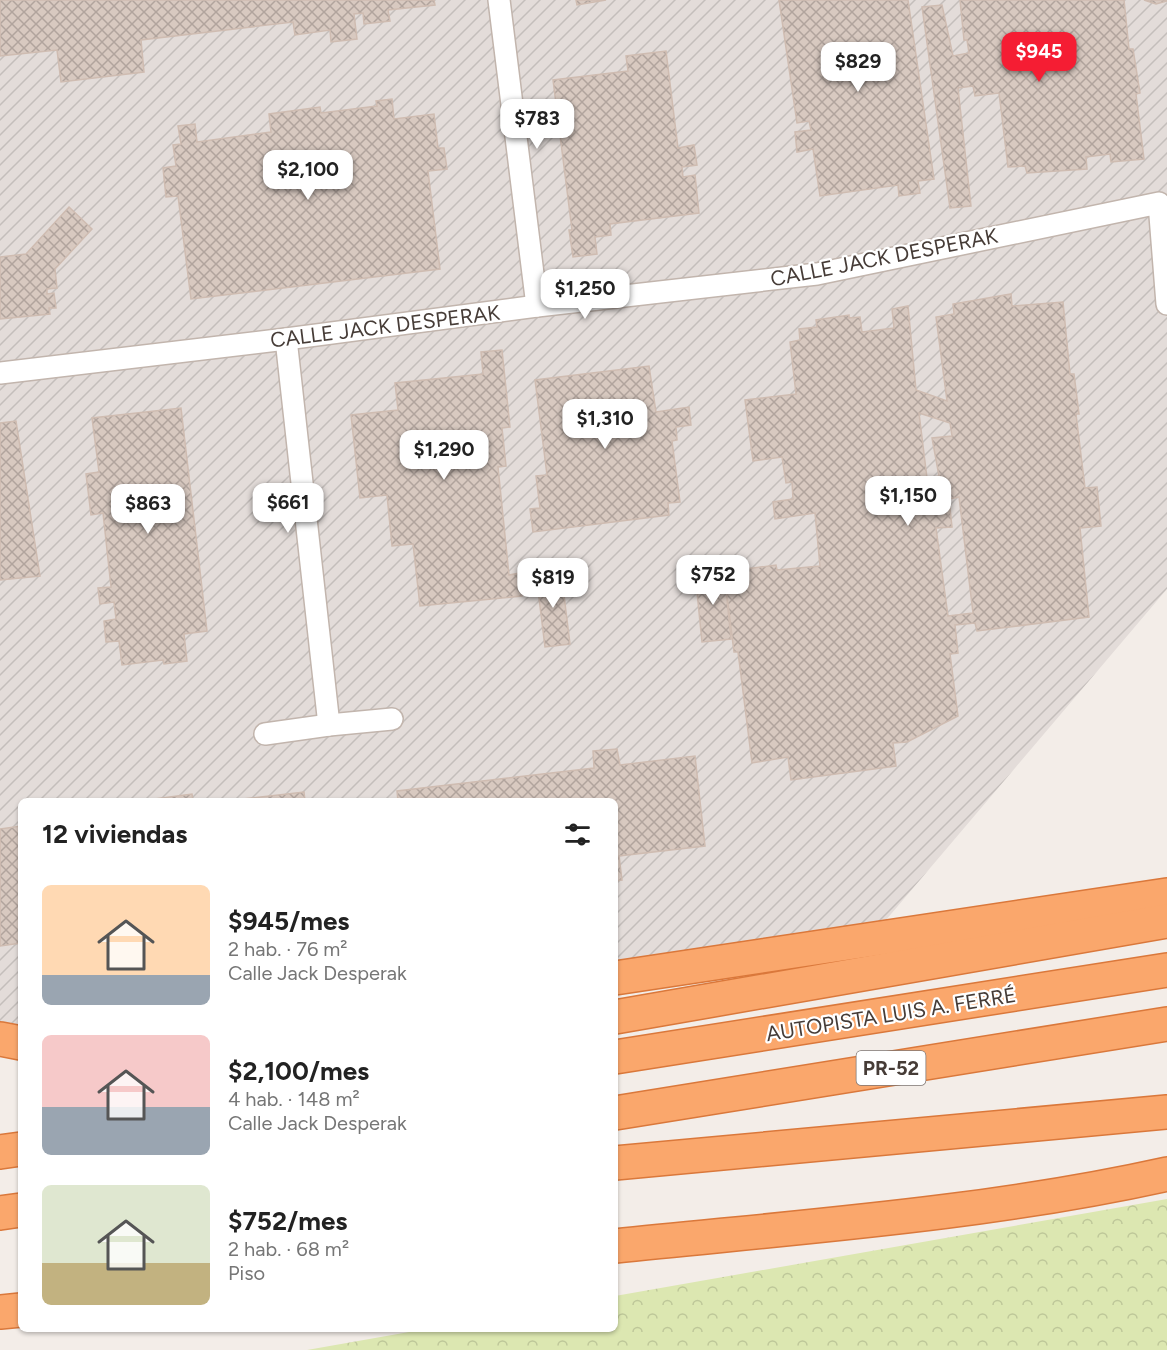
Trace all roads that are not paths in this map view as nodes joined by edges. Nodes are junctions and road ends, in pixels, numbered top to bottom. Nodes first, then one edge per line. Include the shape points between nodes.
1 (499, 0) edge
2 (1167, 304) edge
3 (537, 306) junction
4 (286, 339) junction
5 (0, 373) edge
6 (392, 719) dead end
7 (329, 725) junction
8 (265, 734) dead end
9 (1167, 894) edge
10 (1167, 921) edge
11 (1167, 970) edge
12 (618, 978) edge
13 (618, 1016) edge
14 (1167, 1024) edge
15 (0, 1039) edge
16 (18, 1042) edge
17 (618, 1057) edge
18 (1167, 1112) edge
19 (618, 1113) edge
20 (18, 1149) edge
21 (0, 1152) edge
22 (618, 1163) edge
23 (1167, 1174) edge
24 (18, 1210) edge
25 (0, 1213) edge
26 (618, 1246) edge
27 (18, 1310) edge
28 (0, 1312) edge

1 - 3 street
2 - 3 street, CALLE JACK DESPERAK via 1159,203 817,274
3 - 4 street, CALLE JACK DESPERAK
4 - 5 street, CALLE JACK DESPERAK
4 - 7 street
6 - 7 street
7 - 8 street
9 - 12 highway
10 - 13 highway
11 - 17 highway, AUTOPISTA LUIS A. FERRÉ / PR-52
14 - 19 highway, PR-52
15 - 16 highway
18 - 22 highway
20 - 21 highway
23 - 26 highway via 1093,1191 964,1208
24 - 25 highway
27 - 28 highway

